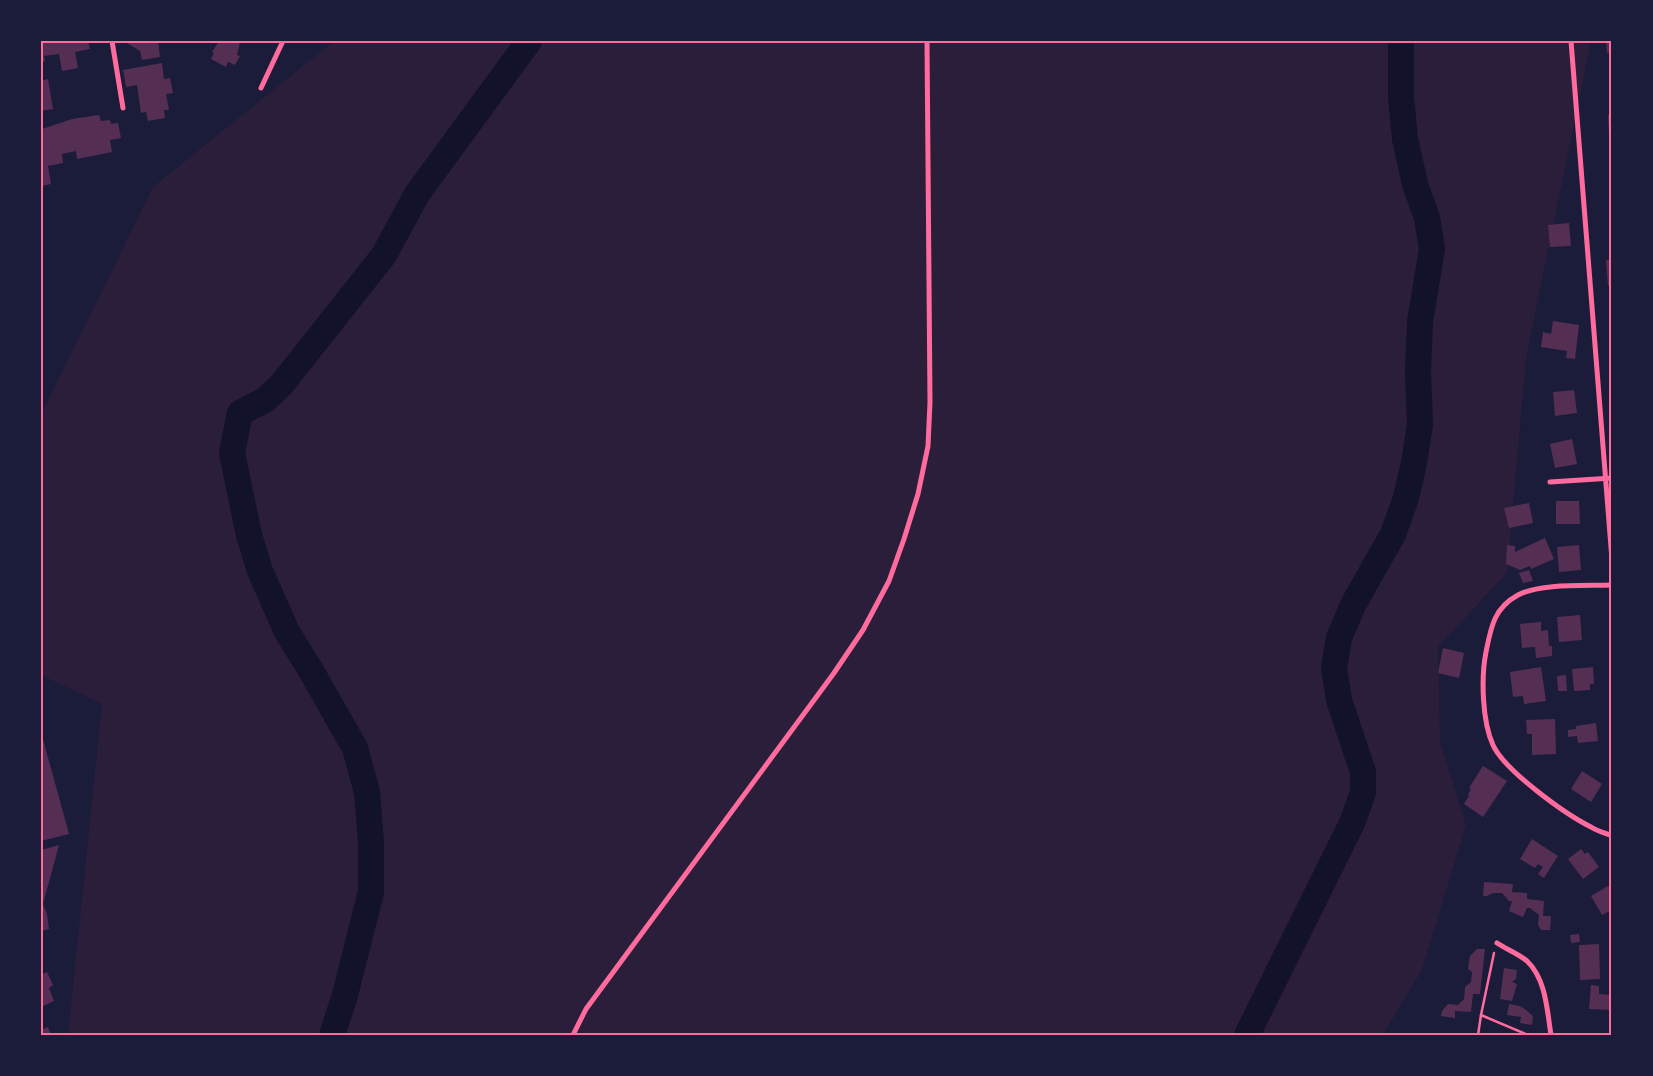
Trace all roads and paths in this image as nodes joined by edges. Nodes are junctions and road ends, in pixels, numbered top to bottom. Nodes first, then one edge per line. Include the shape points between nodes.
1 (112, 41) edge
2 (283, 41) edge
3 (927, 41) edge
4 (1571, 41) edge
5 (261, 88) dead end
6 (123, 108) dead end
7 (1612, 478) edge
8 (1605, 479) junction
9 (1550, 482) dead end
10 (1612, 560) edge
11 (1612, 585) edge
12 (1612, 836) edge
13 (1497, 943) joint
14 (1481, 1015) junction
15 (573, 1035) edge
16 (1478, 1035) edge
17 (1528, 1035) edge
18 (1551, 1035) edge

1 - 6 street
2 - 5 street
3 - 15 street via 928,446 904,539 889,581 863,630 586,1009
4 - 8 street
7 - 8 street
8 - 9 street
8 - 10 street
11 - 12 street via 1538,588 1508,601 1499,610 1490,632 1484,694 1487,728 1493,746 1506,764 1546,798 1590,827
13 - 14 path
13 - 18 street via 1526,961 1539,977
14 - 16 path
14 - 17 path

